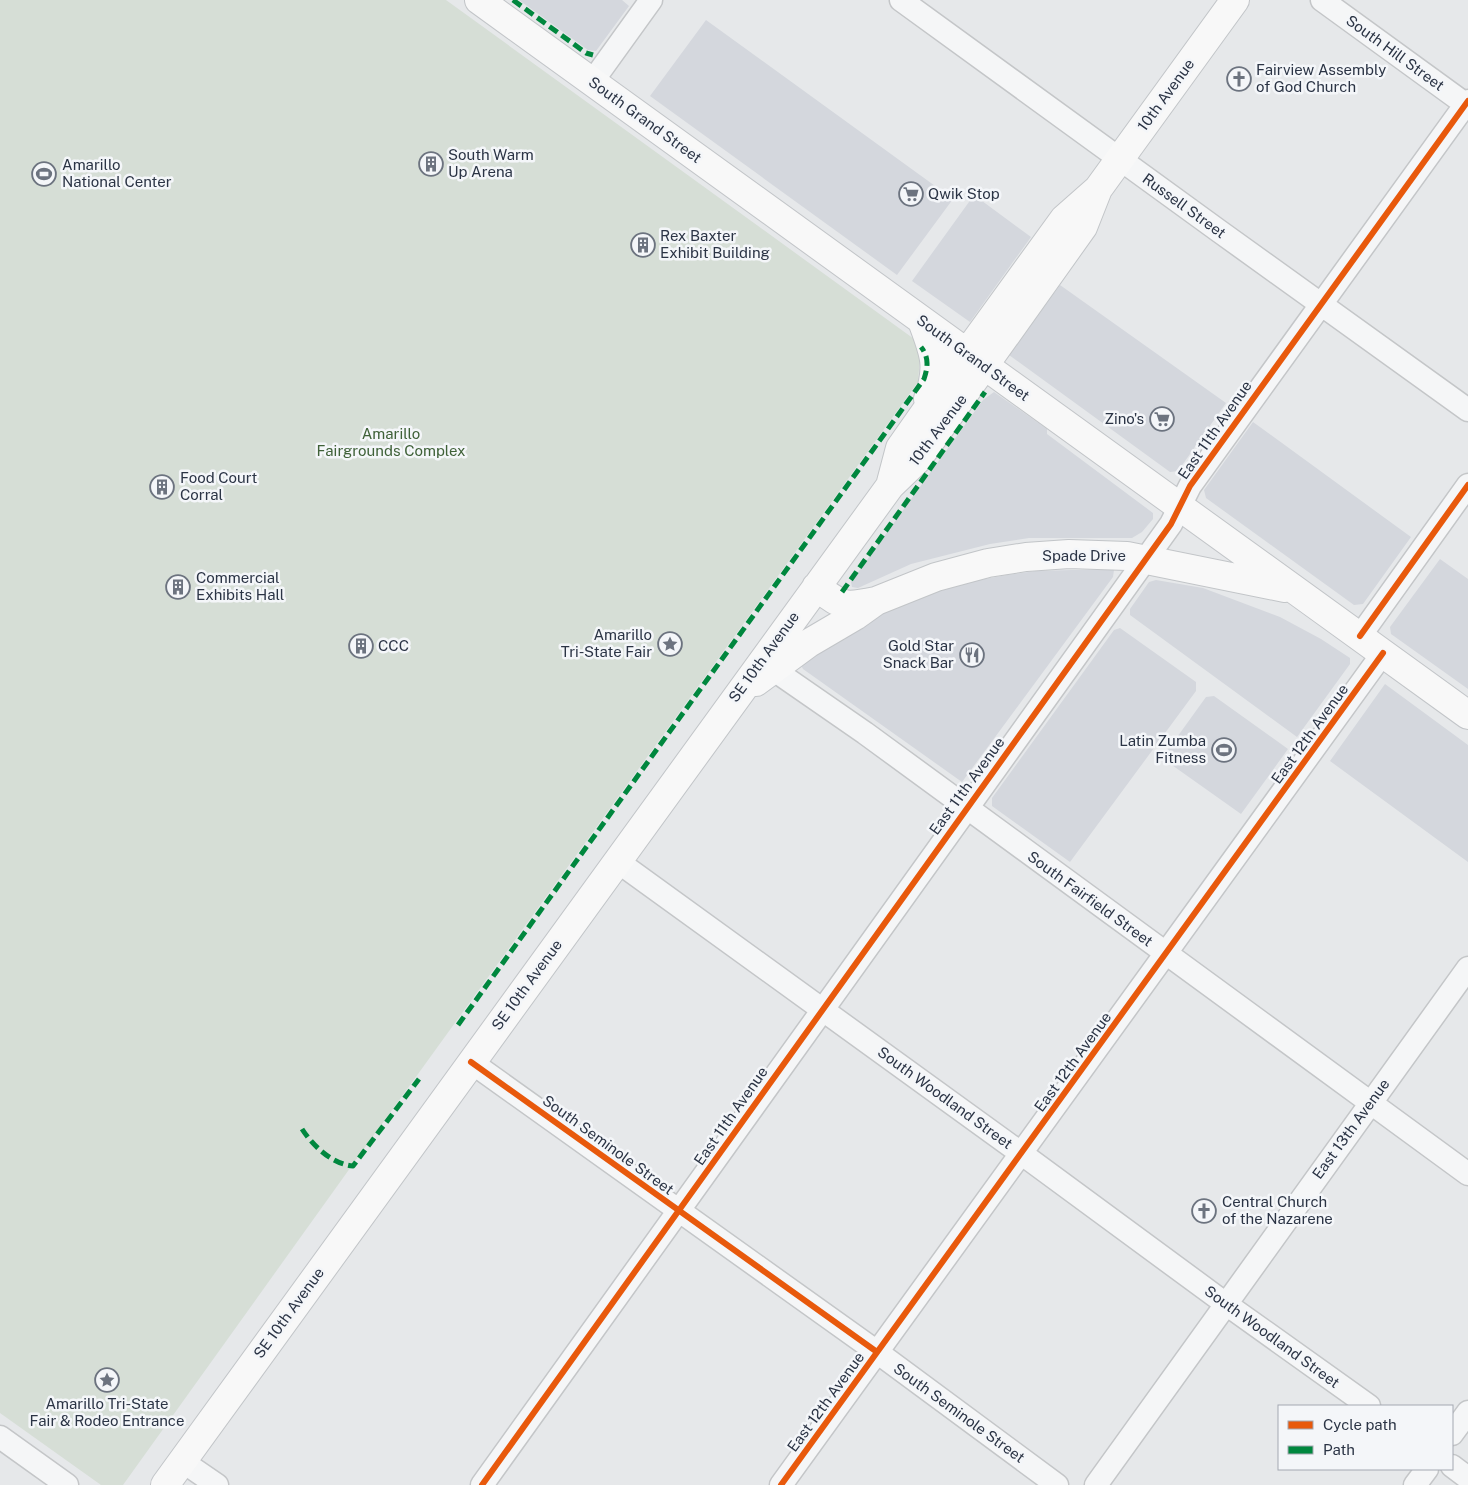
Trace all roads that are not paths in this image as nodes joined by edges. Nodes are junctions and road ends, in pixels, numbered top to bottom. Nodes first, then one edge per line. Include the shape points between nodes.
1 (479, 0) edge
2 (651, 0) edge
3 (901, 0) edge
4 (1234, 0) edge
5 (1322, 0) edge
6 (592, 82) junction
7 (1467, 103) edge
8 (1120, 159) junction
9 (1321, 303) junction
10 (922, 321) junction
11 (975, 360) junction
12 (1468, 410) edge
13 (922, 417) junction
14 (1468, 485) edge
15 (890, 486) junction
16 (1179, 507) junction
17 (1146, 558) junction
18 (816, 587) junction
19 (1295, 590) junction
20 (876, 602) junction
21 (1360, 636) junction
22 (1384, 653) junction
23 (767, 665) junction
24 (733, 700) joint
25 (1468, 715) edge
26 (966, 808) junction
27 (617, 860) junction
28 (1166, 955) junction
29 (1468, 968) edge
30 (822, 1009) junction
31 (471, 1062) junction
32 (1370, 1103) junction
33 (1022, 1154) junction
34 (1468, 1174) edge
35 (679, 1211) junction
36 (1226, 1304) junction
37 (877, 1352) junction
38 (1368, 1405) edge
39 (1468, 1412) edge
40 (1453, 1433) edge
41 (0, 1437) edge
42 (182, 1461) junction
43 (1453, 1467) edge
44 (1426, 1470) edge
45 (1468, 1478) edge
46 (67, 1485) edge
47 (165, 1485) edge
48 (216, 1485) edge
49 (482, 1485) edge
50 (782, 1485) edge
51 (1057, 1485) edge
52 (1096, 1485) edge
53 (1415, 1485) edge

1 - 6 main road, South Grand Street
2 - 6 street
3 - 8 street, Russell Street
4 - 8 main road, 10th Avenue
5 - 7 street, South Hill Street
6 - 10 main road, South Grand Street
7 - 9 street, East 11th Avenue
8 - 9 street, Russell Street
8 - 11 main road, 10th Avenue via 1098,189 1064,219
9 - 12 street, Russell Street
9 - 16 street, East 11th Avenue via 1190,486
10 - 11 main road, South Grand Street
10 - 13 main road via 936,364 932,390
11 - 13 main road, 10th Avenue
11 - 15 main road, 10th Avenue via 917,460
11 - 16 main road, South Grand Street
13 - 15 main road, 10th Avenue via 900,448
14 - 21 street
15 - 18 main road, SE 10th Avenue
16 - 17 street, East 11th Avenue via 1171,524
16 - 19 main road, South Grand Street
17 - 19 main road, Spade Drive
17 - 20 main road, Spade Drive via 1069,554 988,563 936,577
17 - 26 street, East 11th Avenue
18 - 20 main road, Spade Drive via 844,605
18 - 23 main road, SE 10th Avenue
19 - 21 main road, South Grand Street
20 - 23 main road, Spade Drive
21 - 22 main road, South Grand Street
22 - 25 main road, South Grand Street
22 - 28 street, East 12th Avenue
23 - 24 main road, Spade Drive
23 - 26 street, South Fairfield Street
24 - 27 main road, SE 10th Avenue
26 - 28 street, South Fairfield Street
26 - 30 street, East 11th Avenue
27 - 30 street, South Woodland Street
27 - 31 main road, SE 10th Avenue
28 - 32 street, South Fairfield Street
28 - 33 street, East 12th Avenue
29 - 32 street, East 13th Avenue
30 - 33 street, South Woodland Street
30 - 35 street, East 11th Avenue
31 - 35 street, South Seminole Street
31 - 42 main road, SE 10th Avenue
32 - 34 street, South Fairfield Street
32 - 36 street, East 13th Avenue
33 - 36 street, South Woodland Street
33 - 37 street, East 12th Avenue
35 - 37 street, South Seminole Street
35 - 49 street, East 11th Avenue
36 - 38 street, South Woodland Street
36 - 52 street, East 13th Avenue
37 - 50 street, East 12th Avenue
37 - 51 street, South Seminole Street
39 - 40 street
41 - 46 street
42 - 47 main road, SE 10th Avenue
42 - 48 street
43 - 45 street
44 - 53 street

